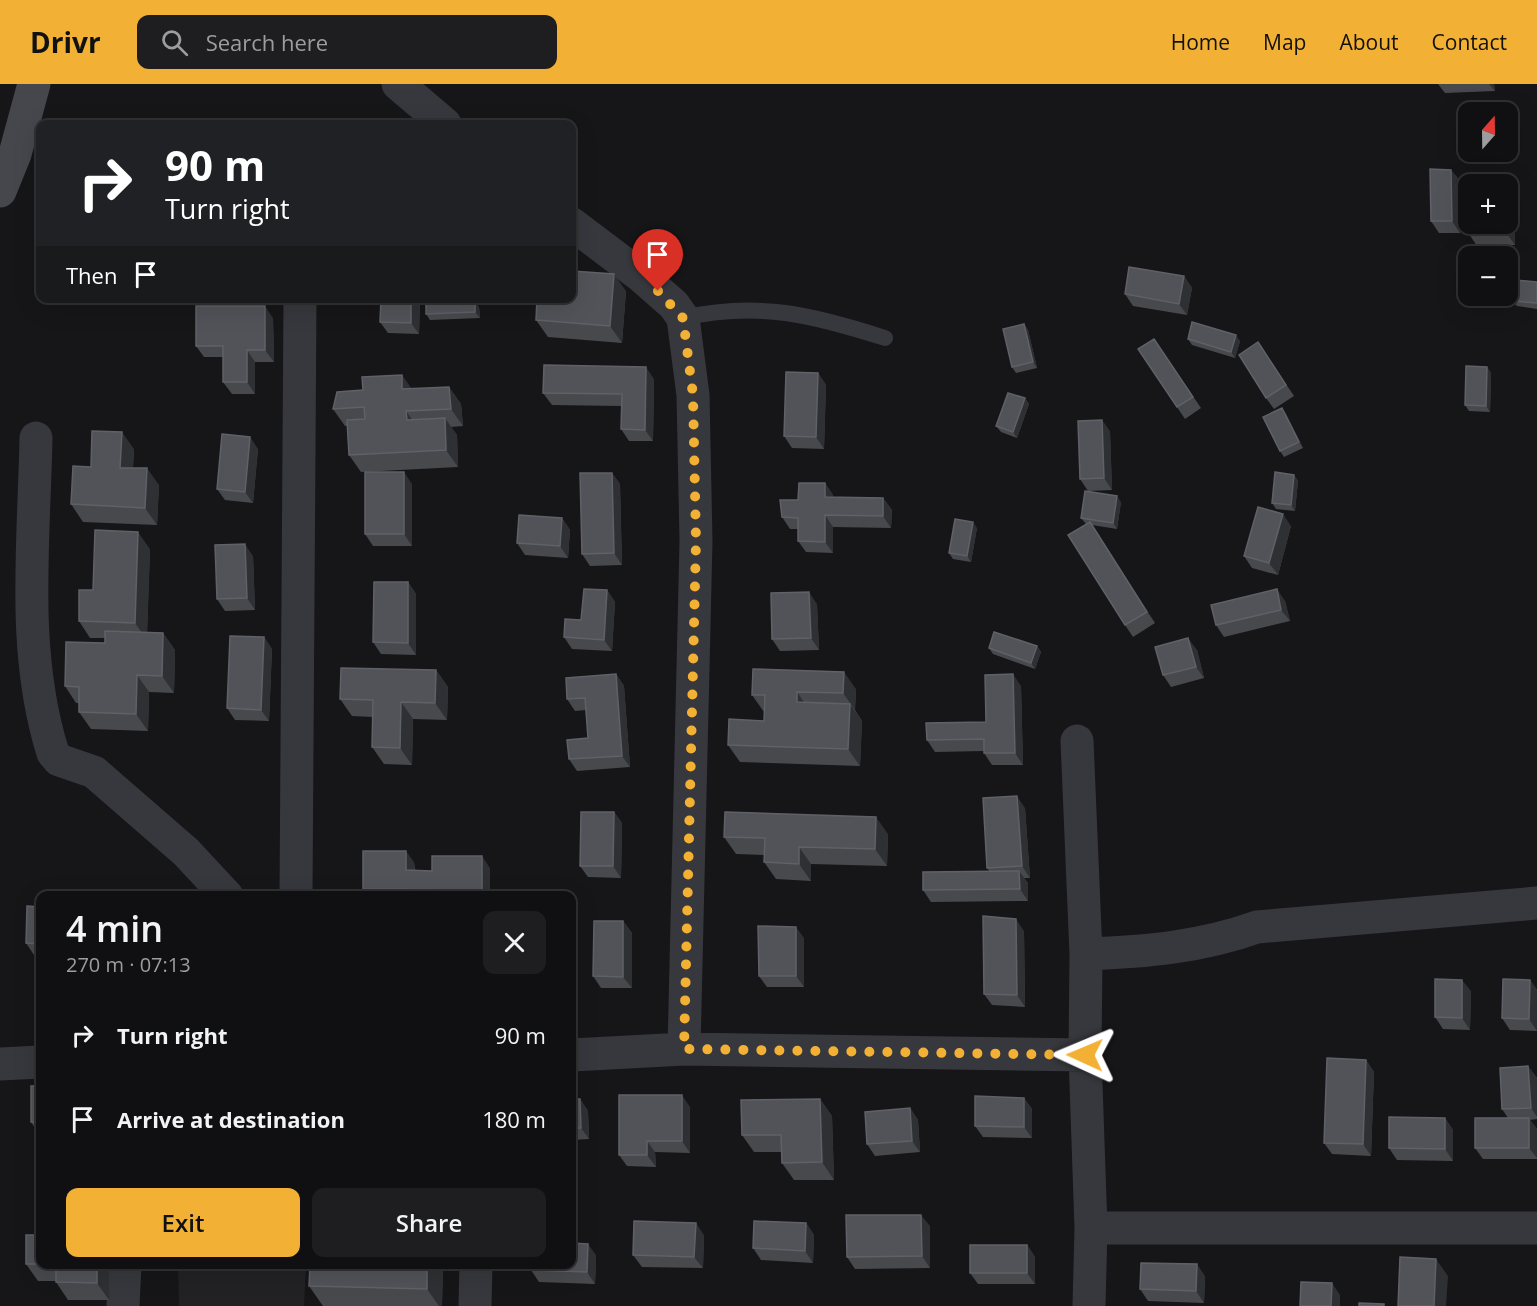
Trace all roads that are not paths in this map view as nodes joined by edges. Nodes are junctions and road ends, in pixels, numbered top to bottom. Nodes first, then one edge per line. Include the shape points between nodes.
1 (34, 84) edge
2 (398, 84) edge
3 (439, 120) edge
4 (0, 191) edge
5 (576, 227) edge
6 (300, 303) edge
7 (683, 318) junction
8 (885, 338) dead end
9 (36, 438) dead end
10 (1077, 741) dead end
11 (222, 891) edge
12 (296, 891) edge
13 (1537, 903) edge
14 (1086, 954) junction
15 (684, 1049) junction
16 (576, 1055) edge
17 (1085, 1055) junction
18 (36, 1062) edge
19 (0, 1064) edge
20 (1091, 1228) junction
21 (1537, 1228) edge
22 (125, 1269) edge
23 (476, 1269) edge
24 (123, 1306) edge
25 (475, 1306) edge
26 (1089, 1306) edge

1 - 4 street via 15,154
2 - 3 street
5 - 7 street via 641,276
6 - 12 street
7 - 8 lane via 719,310 781,312
7 - 15 street via 693,395 696,541
9 - 11 street via 32,617 36,675 53,753 59,760 94,772 186,852
10 - 14 street
13 - 14 street via 1257,927 1193,945
14 - 17 street
15 - 16 street
15 - 17 street
17 - 20 street
18 - 19 street
20 - 21 street
20 - 26 street
22 - 24 street
23 - 25 street

